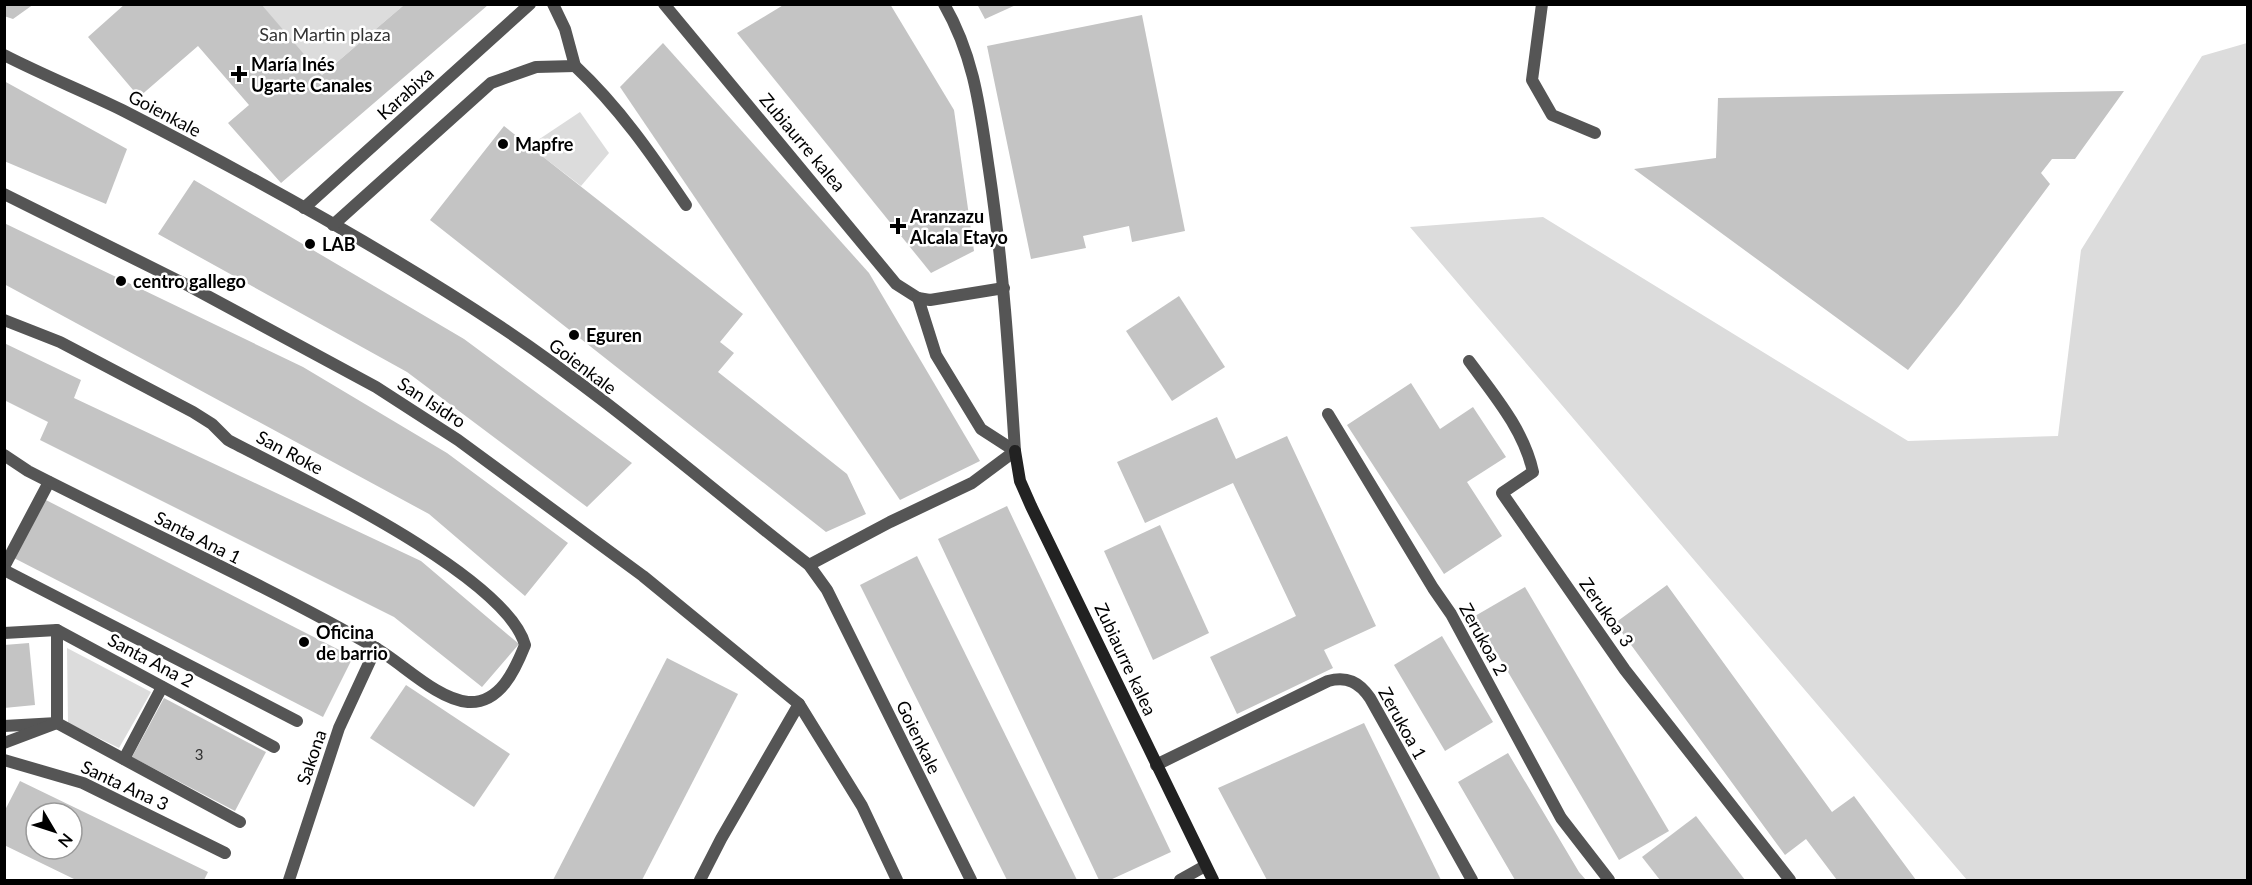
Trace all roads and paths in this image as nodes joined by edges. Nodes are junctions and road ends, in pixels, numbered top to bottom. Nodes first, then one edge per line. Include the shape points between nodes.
1 (530, 4) edge
2 (553, 4) edge
3 (664, 4) edge
4 (944, 4) edge
5 (1542, 4) edge
6 (4, 55) edge
7 (575, 66) junction
8 (1595, 133) dead end
9 (4, 194) edge
10 (686, 205) dead end
11 (304, 208) junction
12 (333, 225) junction
13 (1004, 288) junction
14 (918, 298) junction
15 (4, 320) edge
16 (1469, 361) dead end
17 (1328, 414) dead end
18 (1015, 451) junction
19 (4, 455) edge
20 (49, 482) junction
21 (809, 565) junction
22 (4, 569) edge
23 (57, 630) junction
24 (4, 633) edge
25 (376, 648) junction
26 (522, 653) joint
27 (162, 687) junction
28 (799, 704) junction
29 (297, 721) dead end
30 (57, 723) junction
31 (4, 726) edge
32 (4, 743) edge
33 (274, 747) dead end
34 (124, 759) junction
35 (4, 760) edge
36 (1156, 765) junction
37 (240, 822) dead end
38 (225, 853) dead end
39 (1205, 866) junction
40 (289, 880) edge
41 (700, 880) edge
42 (897, 880) edge
43 (971, 880) edge
44 (1180, 880) edge
45 (1213, 880) edge
46 (1472, 880) edge
47 (1609, 880) edge
48 (1790, 880) edge

1 - 11 street, Karabixa
2 - 7 street
3 - 14 street, Zubiaurre kalea via 896,284
4 - 13 street via 974,71
5 - 8 street via 1532,80 1552,115
6 - 11 street, Goienkale via 122,110
7 - 10 street via 633,129
7 - 12 street via 536,67 491,83
9 - 28 street, San Isidro via 189,286 407,406 642,576
11 - 12 street, Goienkale
12 - 21 street, Goienkale via 511,334
13 - 14 street via 930,300
13 - 18 street
14 - 18 street via 936,356 981,429
15 - 26 street, San Roke via 60,342 193,412 228,440 426,548 501,608 522,633
16 - 48 street, Zerukoa 3 via 1504,408 1529,454 1533,472 1502,493 1625,669
17 - 47 street, Zerukoa 2 via 1451,614 1561,818
18 - 21 street via 972,483
18 - 36 main road, Zubiaurre kalea via 1020,481 1031,506
19 - 20 street, Santa Ana 1
20 - 22 street
20 - 25 street, Santa Ana 1
21 - 43 street, Goienkale via 823,584
22 - 29 street
23 - 24 street
23 - 27 street, Santa Ana 2
23 - 30 street
25 - 26 street, Santa Ana 1 via 449,697 468,702 495,695
25 - 40 street, Sakona via 339,728
27 - 33 street, Santa Ana 2
27 - 34 street
28 - 41 street
28 - 42 street, San Isidro via 862,806
30 - 31 street
30 - 32 street
30 - 34 street
34 - 37 street
35 - 38 street, Santa Ana 3 via 83,783
36 - 39 main road, Zubiaurre kalea
36 - 46 street, Zerukoa 1 via 1328,681 1353,681 1364,688 1376,707
39 - 44 street
39 - 45 main road, Zubiaurre kalea

